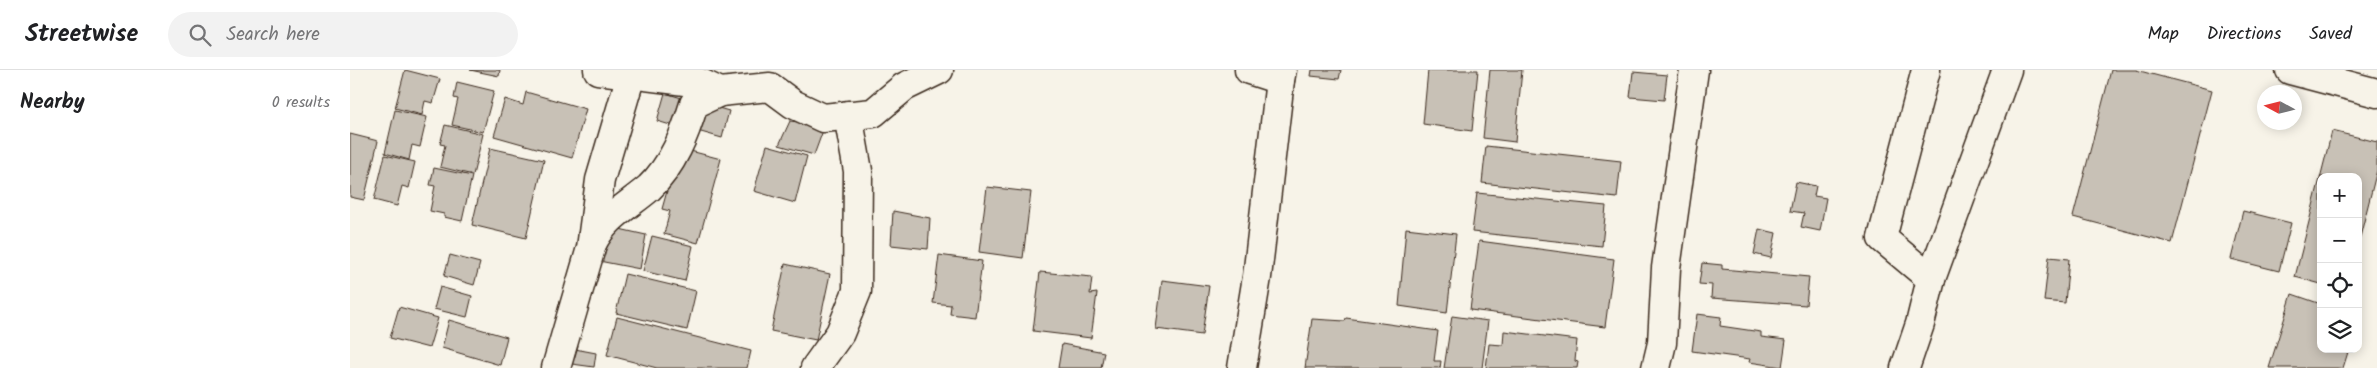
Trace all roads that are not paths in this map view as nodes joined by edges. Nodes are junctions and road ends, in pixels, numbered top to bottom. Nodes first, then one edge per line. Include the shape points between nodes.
1 (598, 70) edge
2 (939, 70) edge
3 (1249, 70) edge
4 (1694, 70) edge
5 (1926, 70) edge
6 (2007, 70) edge
7 (2290, 70) edge
8 (631, 75) junction
9 (1281, 75) edge
10 (773, 79) edge
11 (720, 92) junction
12 (2377, 93) edge
13 (848, 116) junction
14 (591, 248) junction
15 (1931, 279) junction
16 (556, 368) edge
17 (815, 368) edge
18 (1242, 368) edge
19 (1656, 368) edge
20 (1905, 368) edge

1 - 8 street
2 - 13 street via 904,87 873,113
3 - 9 street
4 - 19 street via 1666,268 1662,343
5 - 15 street via 1882,238
6 - 15 street
7 - 12 street
8 - 11 street via 645,74 701,83
8 - 14 street via 600,180
9 - 18 street via 1257,277
10 - 11 street
10 - 13 street via 794,104 823,118
11 - 14 street via 694,104 677,150 651,186 598,230
13 - 17 street via 858,171 857,290 840,333
14 - 16 street
15 - 20 street

